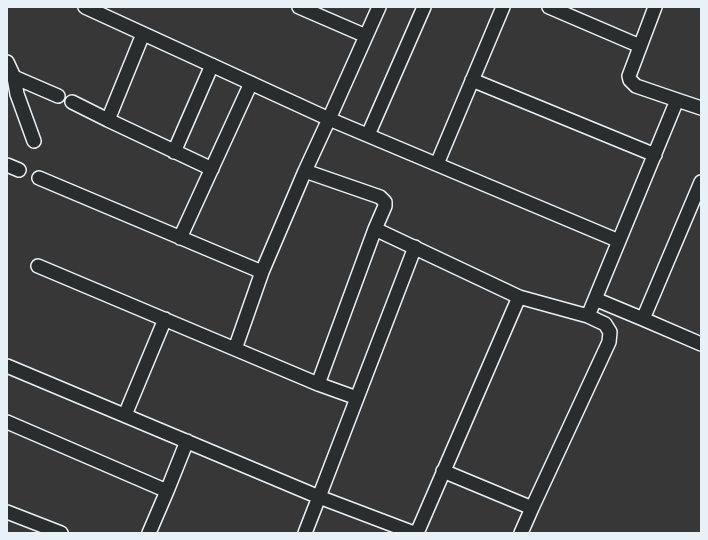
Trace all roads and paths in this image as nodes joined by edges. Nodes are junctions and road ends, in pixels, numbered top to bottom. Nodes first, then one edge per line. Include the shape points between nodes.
1 (300, 7) edge
2 (379, 7) edge
3 (424, 7) edge
4 (503, 7) edge
5 (549, 7) edge
6 (655, 7) edge
7 (93, 9) edge
8 (143, 34) junction
9 (366, 36) junction
10 (640, 46) junction
11 (7, 62) edge
12 (212, 65) junction
13 (14, 77) junction
14 (472, 80) junction
15 (251, 83) junction
16 (58, 96) dead end
17 (677, 100) junction
18 (72, 102) dead end
19 (701, 108) edge
20 (329, 118) junction
21 (108, 120) junction
22 (368, 135) junction
23 (34, 141) dead end
24 (174, 152) junction
25 (655, 155) junction
26 (437, 164) junction
27 (212, 169) junction
28 (305, 171) junction
29 (39, 178) dead end
30 (701, 182) edge
31 (375, 229) junction
32 (180, 238) junction
33 (619, 241) junction
34 (415, 247) junction
35 (38, 266) dead end
36 (262, 272) junction
37 (519, 297) junction
38 (595, 299) junction
39 (588, 316) junction
40 (165, 319) junction
41 (643, 319) junction
42 (701, 344) edge
43 (235, 349) junction
44 (7, 366) edge
45 (318, 384) junction
46 (357, 398) junction
47 (125, 415) junction
48 (7, 422) edge
49 (187, 442) junction
50 (443, 472) junction
51 (167, 491) junction
52 (319, 497) junction
53 (532, 508) junction
54 (7, 512) edge
55 (61, 533) edge
56 (149, 533) edge
57 (305, 533) edge
58 (415, 533) edge
59 (521, 533) edge

1 - 9 street
2 - 9 street
3 - 22 street
4 - 14 street
5 - 10 street
6 - 10 street
7 - 8 street
8 - 12 street
8 - 21 street
9 - 20 street
10 - 17 street via 629,76 630,80 636,86
11 - 13 street
12 - 15 street
12 - 24 street
13 - 16 street
13 - 23 street via 17,94
14 - 25 street
14 - 26 street
15 - 20 street
15 - 27 street
17 - 19 street
17 - 25 street
18 - 21 street
20 - 22 street
20 - 28 street
21 - 24 street
22 - 26 street
24 - 27 street
25 - 33 street
26 - 33 street
27 - 32 street
28 - 31 street via 380,197 385,206
28 - 36 street
29 - 32 street
30 - 41 street
31 - 34 street
31 - 45 street
32 - 36 street
33 - 38 street
34 - 37 street
34 - 46 street
35 - 40 street
36 - 43 street
37 - 39 street
37 - 50 street
38 - 39 street
38 - 41 street
39 - 53 street via 605,324 610,332 609,342
40 - 43 street
40 - 47 street
41 - 42 street
43 - 45 street
44 - 47 street
45 - 46 street
46 - 52 street
47 - 49 street
48 - 51 street
49 - 51 street
49 - 52 street
50 - 53 street
50 - 58 street
51 - 56 street
52 - 57 street
52 - 58 street
53 - 59 street
54 - 55 street

